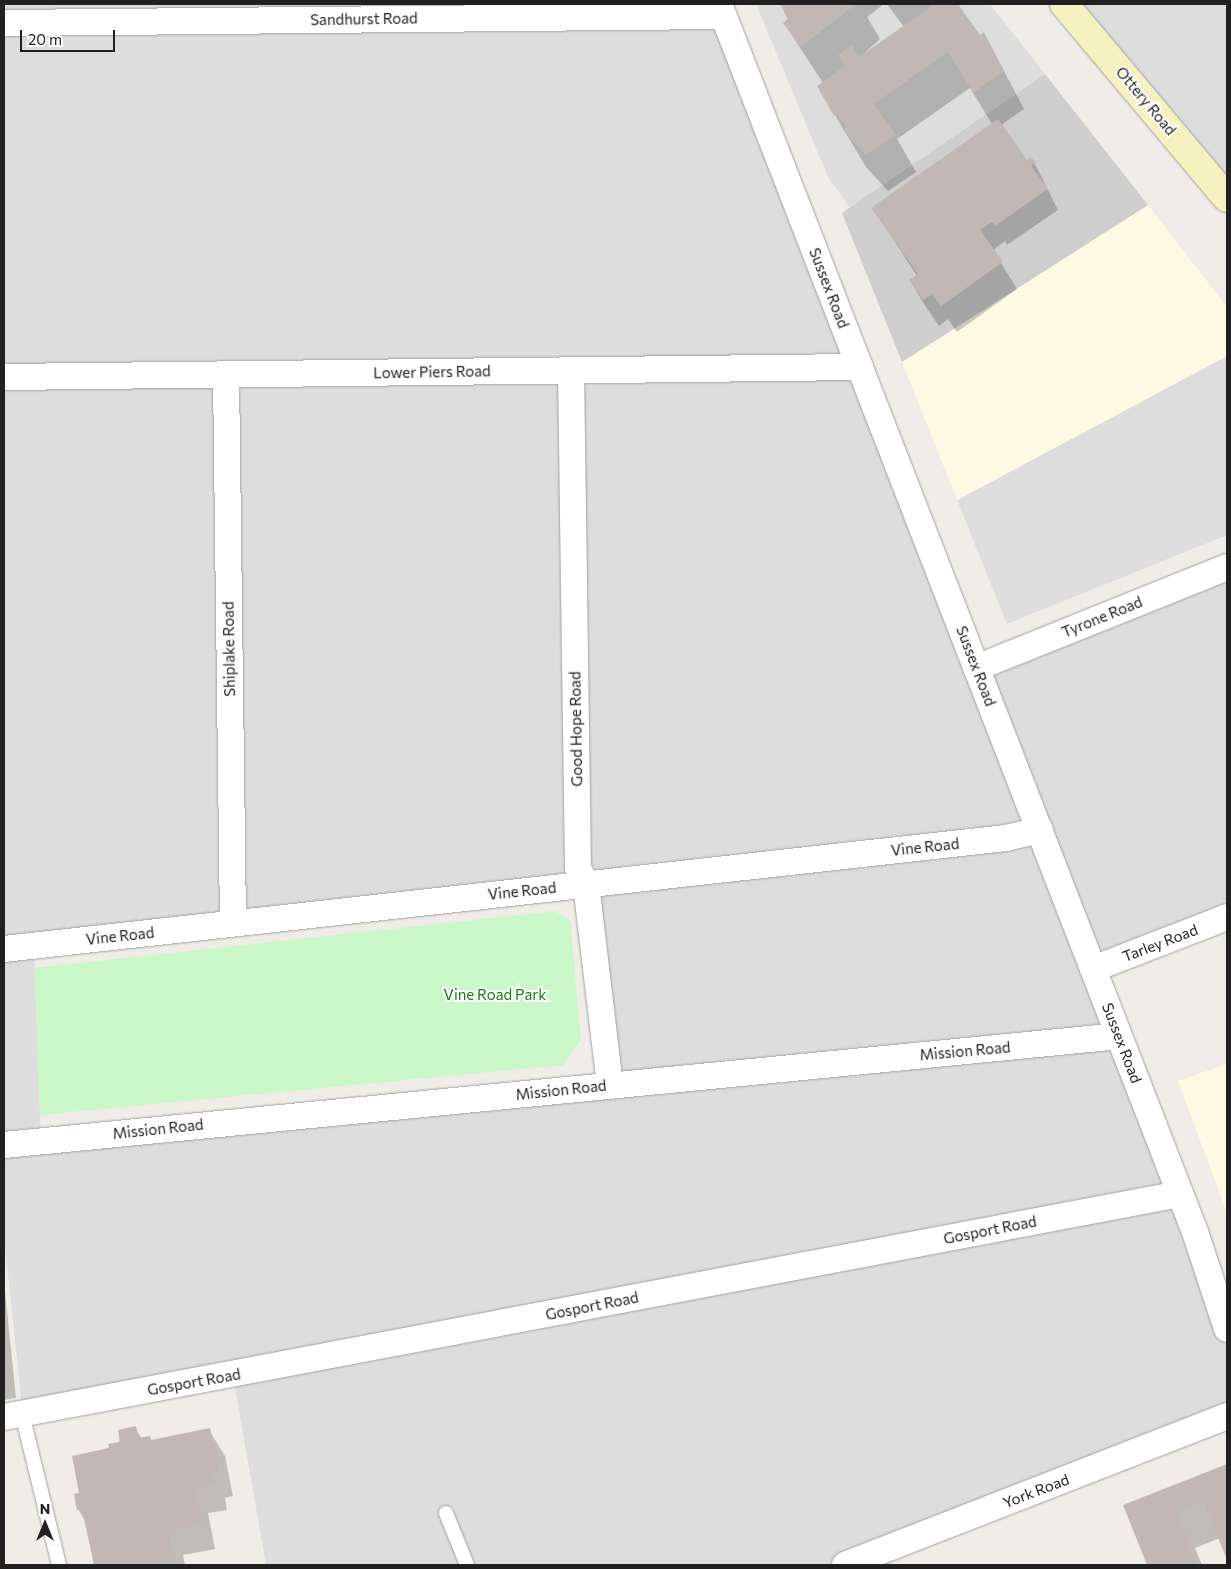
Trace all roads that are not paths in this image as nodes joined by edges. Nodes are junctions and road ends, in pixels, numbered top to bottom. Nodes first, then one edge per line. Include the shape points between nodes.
1 (1064, 4) edge
2 (721, 10) edge
3 (4, 23) edge
4 (1227, 198) edge
5 (860, 367) junction
6 (571, 370) junction
7 (226, 374) junction
8 (4, 377) edge
9 (1227, 567) edge
10 (976, 668) junction
11 (1040, 830) junction
12 (586, 884) junction
13 (1227, 917) edge
14 (232, 924) junction
15 (4, 949) edge
16 (1093, 969) junction
17 (1119, 1036) junction
18 (610, 1085) junction
19 (4, 1145) edge
20 (1180, 1194) junction
21 (1227, 1329) edge
22 (13, 1415) edge
23 (1227, 1416) edge
24 (446, 1513) dead end
25 (58, 1565) edge
26 (467, 1565) edge
27 (845, 1565) edge

1 - 4 street, Ottery Road
2 - 3 street, Sandhurst Road
2 - 5 street, Sussex Road
5 - 6 street, Lower Piers Road
5 - 10 street, Sussex Road
6 - 7 street, Lower Piers Road
6 - 12 street, Good Hope Road via 578,868
7 - 8 street, Lower Piers Road
7 - 14 street, Shiplake Road
9 - 10 street, Tyrone Road
10 - 11 street, Sussex Road
11 - 12 street, Vine Road via 1006,838
11 - 16 street, Sussex Road
12 - 14 street, Vine Road
12 - 18 street, Good Hope Road
13 - 16 street, Tarley Road
14 - 15 street, Vine Road
16 - 17 street, Sussex Road
17 - 18 street, Mission Road
17 - 20 street, Sussex Road
18 - 19 street, Mission Road
20 - 21 street, Sussex Road
20 - 22 street, Gosport Road
22 - 25 lane
23 - 27 street, York Road
24 - 26 lane

